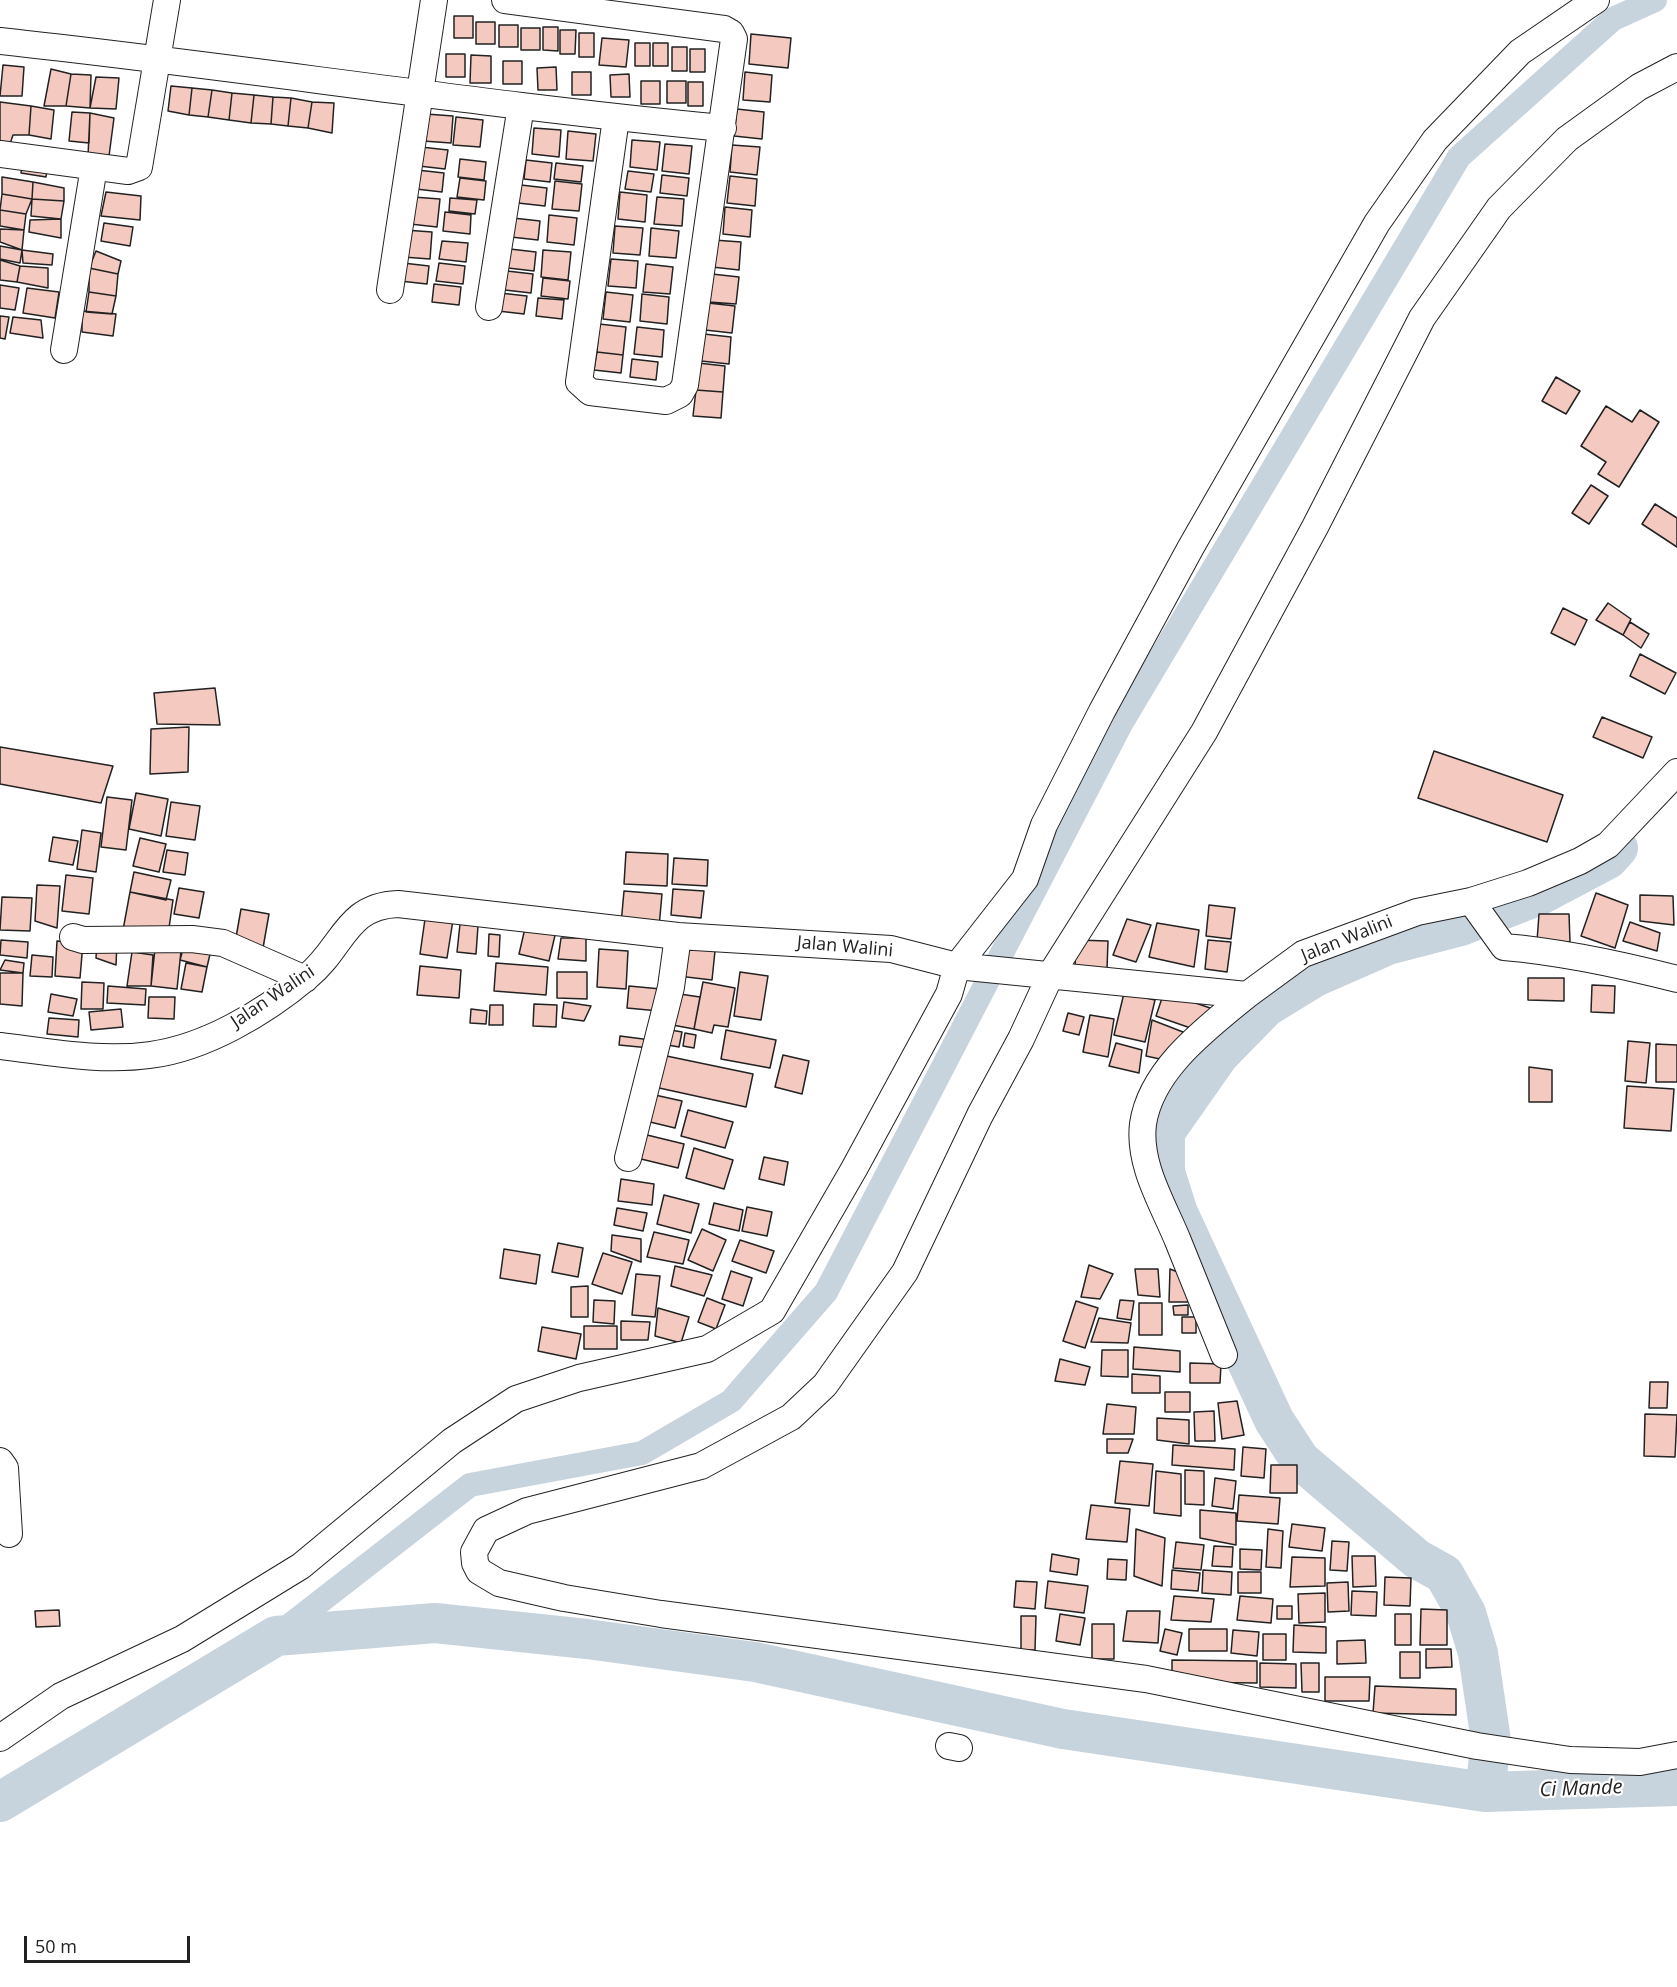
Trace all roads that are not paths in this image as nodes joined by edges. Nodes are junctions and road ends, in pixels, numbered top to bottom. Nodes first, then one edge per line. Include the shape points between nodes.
1 (167, 0) edge
2 (434, 0) edge
3 (505, 0) edge
4 (1596, 0) edge
5 (0, 42) edge
6 (157, 58) junction
7 (1677, 67) edge
8 (422, 92) junction
9 (521, 106) junction
10 (616, 118) junction
11 (723, 128) junction
12 (0, 154) edge
13 (94, 167) junction
14 (390, 290) dead end
15 (489, 308) dead end
16 (64, 351) dead end
17 (1677, 772) edge
18 (1474, 905) junction
19 (678, 936) junction
20 (73, 937) dead end
21 (961, 967) junction
22 (1044, 974) junction
23 (305, 979) junction
24 (1677, 979) edge
25 (1247, 995) junction
26 (0, 1046) edge
27 (628, 1158) dead end
28 (1224, 1355) dead end
29 (0, 1461) edge
30 (9, 1534) dead end
31 (0, 1738) edge
32 (1677, 1755) edge

1 - 6 street
2 - 8 street
3 - 11 street via 731,33 735,39
4 - 21 street via 1520,51 1435,140 1377,223 1102,711 1044,825 1026,879
5 - 6 street
6 - 8 street
6 - 13 street via 138,167 128,171
7 - 22 street via 1639,87 1567,139 1499,208 1422,318 1204,732
8 - 9 street
8 - 14 street
9 - 10 street
9 - 15 street
10 - 11 street
10 - 11 street via 579,382 590,392 666,401 685,385
12 - 13 street
13 - 16 street
17 - 18 street, Jalan Walini via 1608,845 1558,871
18 - 24 street via 1504,947 1612,962
18 - 25 street, Jalan Walini via 1417,912 1303,954
19 - 21 street, Jalan Walini via 891,949
19 - 23 street, Jalan Walini via 537,918 379,905 363,911 325,962
19 - 27 street via 671,987
20 - 23 street via 223,943
21 - 22 street, Jalan Walini
21 - 31 street via 854,1169 772,1311 706,1349 579,1378 516,1399 452,1441 301,1566 182,1639 61,1696
22 - 25 street, Jalan Walini
22 - 32 street via 1022,1039 980,1115 905,1272 825,1385 791,1417 701,1466 526,1511 486,1530 474,1552 479,1571 522,1591 661,1614 1146,1679 1488,1748 1581,1761 1640,1762
23 - 26 street, Jalan Walini via 243,1020 178,1050 103,1057
25 - 28 street via 1207,1028 1167,1071 1150,1101 1143,1125 1146,1166
29 - 30 street via 5,1468

